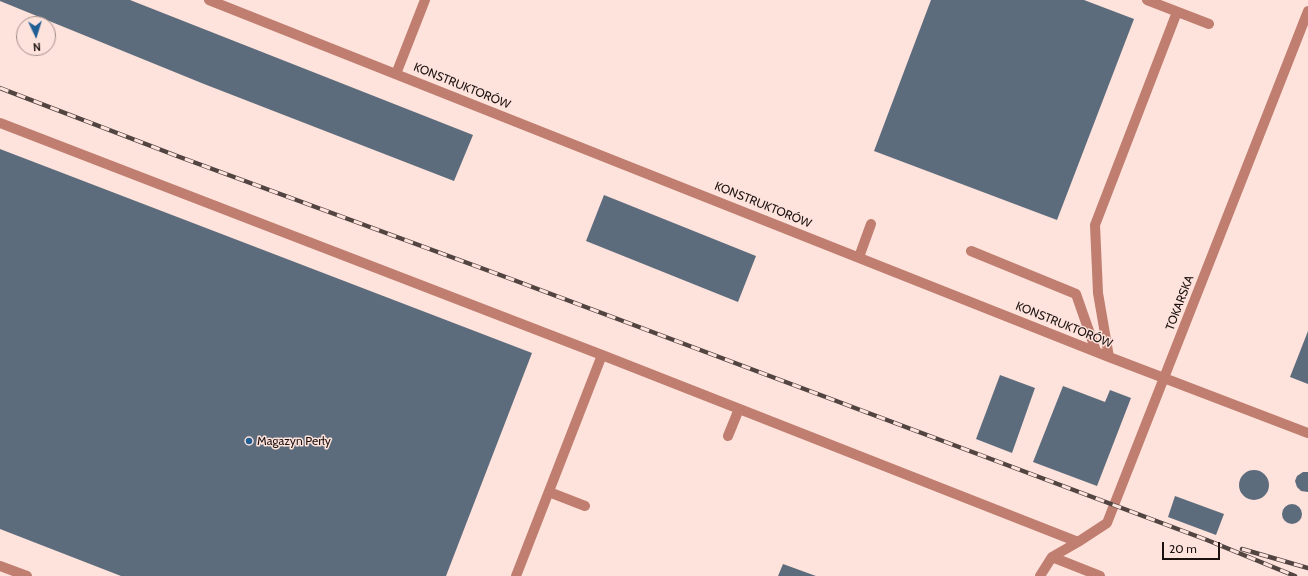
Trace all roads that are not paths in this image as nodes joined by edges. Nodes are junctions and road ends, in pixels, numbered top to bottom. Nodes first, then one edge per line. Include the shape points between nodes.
1 (209, 0) edge
2 (425, 0) edge
3 (1147, 0) edge
4 (1177, 12) junction
5 (1308, 12) edge
6 (1210, 24) dead end
7 (396, 74) junction
8 (0, 123) edge
9 (871, 224) dead end
10 (971, 252) dead end
11 (859, 257) junction
12 (1096, 351) junction
13 (602, 355) junction
14 (1109, 357) junction
15 (1164, 378) junction
16 (739, 409) junction
17 (1308, 433) edge
18 (728, 436) dead end
19 (549, 492) junction
20 (585, 506) dead end
21 (1078, 542) junction
22 (1052, 557) junction
23 (0, 566) edge
24 (27, 576) edge
25 (516, 576) edge
26 (1040, 576) edge
27 (1100, 576) edge

1 - 7 lane, KONSTRUKTORÓW
2 - 7 lane
3 - 4 lane
4 - 6 lane
4 - 14 lane via 1095,225 1098,293
5 - 15 lane, TOKARSKA
7 - 11 lane, KONSTRUKTORÓW
8 - 13 lane
9 - 11 lane
10 - 12 lane via 1076,294
11 - 12 lane, KONSTRUKTORÓW
12 - 14 lane, KONSTRUKTORÓW
13 - 16 lane
13 - 19 lane
14 - 15 lane, KONSTRUKTORÓW
15 - 17 lane, KONSTRUKTORÓW
15 - 21 lane, TOKARSKA via 1107,523
16 - 18 lane
16 - 21 lane
19 - 20 lane
19 - 25 lane
21 - 22 lane, TOKARSKA
22 - 26 lane, TOKARSKA
22 - 27 lane
23 - 24 lane

